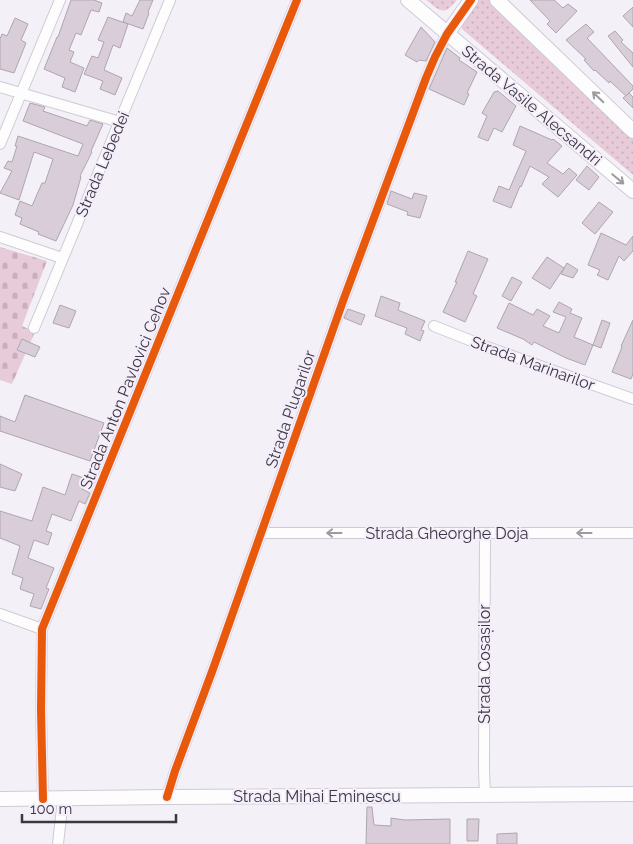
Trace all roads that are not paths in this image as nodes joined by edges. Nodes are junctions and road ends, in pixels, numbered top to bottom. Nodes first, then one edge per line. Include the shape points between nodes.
1 (60, 0) edge
2 (170, 0) edge
3 (297, 0) edge
4 (408, 0) edge
5 (471, 0) edge
6 (497, 0) edge
7 (447, 34) junction
8 (0, 86) edge
9 (21, 93) junction
10 (120, 122) junction
11 (633, 131) edge
12 (0, 144) edge
13 (633, 191) edge
14 (0, 237) edge
15 (62, 258) junction
16 (434, 326) dead end
17 (34, 328) dead end
18 (633, 399) edge
19 (261, 533) junction
20 (485, 533) junction
21 (633, 533) edge
22 (0, 614) edge
23 (42, 629) junction
24 (633, 794) edge
25 (485, 796) junction
26 (167, 797) junction
27 (43, 798) junction
28 (63, 798) junction
29 (0, 799) edge
30 (58, 844) edge

1 - 9 street
2 - 10 street, Strada Lebedei
3 - 23 street, Strada Anton Pavlovici Cehov
4 - 7 main road, Strada Vasile Alecsandri
5 - 7 main road
11 -> 6 main road
7 -> 13 main road, Strada Vasile Alecsandri
7 - 19 street, Strada Plugarilor via 426,78 366,238
8 - 9 street
9 - 10 street
9 - 12 street
10 - 15 street, Strada Lebedei
14 - 15 street
15 - 17 street, Strada Lebedei
16 - 18 street, Strada Marinarilor
20 -> 19 street, Strada Gheorghe Doja
19 - 26 street, Strada Plugarilor
21 -> 20 street, Strada Gheorghe Doja
20 - 25 street, Strada Cosașilor
22 - 23 street
23 - 27 street, Strada Anton Pavlovici Cehov
24 - 25 main road, Strada Mihai Eminescu
25 - 26 main road, Strada Mihai Eminescu
26 - 28 main road, Strada Mihai Eminescu
27 - 28 main road, Strada Mihai Eminescu
27 - 29 main road, Strada Mihai Eminescu
28 - 30 street

